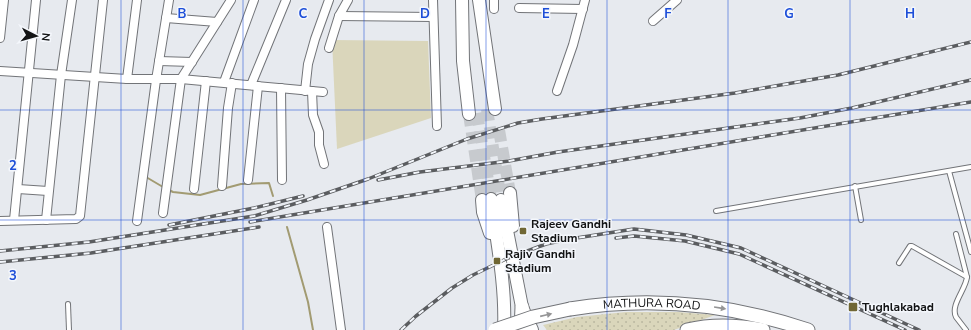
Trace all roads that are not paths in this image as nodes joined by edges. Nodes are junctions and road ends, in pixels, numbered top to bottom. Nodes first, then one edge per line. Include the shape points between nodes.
1 (4, 0) edge
2 (36, 0) edge
3 (72, 0) edge
4 (103, 0) edge
5 (137, 0) edge
6 (169, 0) edge
7 (231, 0) edge
8 (254, 0) edge
9 (286, 0) edge
10 (329, 0) edge
11 (348, 0) edge
12 (433, 0) edge
13 (462, 0) edge
14 (478, 0) edge
15 (494, 0) edge
16 (585, 0) edge
17 (677, 0) edge
18 (520, 8) dead end
19 (583, 8) junction
20 (494, 9) dead end
21 (339, 16) junction
22 (433, 17) junction
23 (168, 18) junction
24 (653, 21) dead end
25 (217, 22) junction
26 (0, 38) edge
27 (329, 48) dead end
28 (161, 61) junction
29 (192, 62) junction
30 (0, 71) edge
31 (30, 73) junction
32 (61, 75) junction
33 (95, 77) junction
34 (127, 79) junction
35 (159, 79) junction
36 (181, 79) junction
37 (206, 81) junction
38 (228, 83) junction
39 (254, 86) junction
40 (281, 88) junction
41 (309, 91) junction
42 (323, 92) dead end
43 (557, 92) dead end
44 (437, 126) dead end
45 (324, 164) dead end
46 (971, 167) edge
47 (949, 171) junction
48 (248, 180) dead end
49 (282, 180) dead end
50 (222, 186) dead end
51 (855, 186) junction
52 (18, 189) junction
53 (194, 189) dead end
54 (48, 191) junction
55 (716, 211) dead end
56 (163, 213) dead end
57 (14, 220) junction
58 (46, 220) junction
59 (861, 220) dead end
60 (0, 221) edge
61 (137, 222) dead end
62 (327, 227) dead end
63 (956, 234) dead end
64 (971, 252) edge
65 (899, 263) dead end
66 (515, 275) junction
67 (968, 277) junction
68 (502, 282) junction
69 (68, 304) dead end
70 (522, 307) junction
71 (69, 330) edge
72 (341, 330) edge
73 (496, 330) edge
74 (504, 330) edge
75 (521, 330) edge
76 (532, 330) edge
77 (687, 330) edge
78 (763, 330) edge
79 (808, 330) edge
80 (966, 330) edge

1 - 26 street
2 - 31 street
3 - 32 street
4 - 33 street
5 - 34 street
6 - 23 street
7 - 25 street
8 - 38 street
9 - 39 street
10 - 41 street via 308,64
11 - 21 street
12 - 22 street
13 - 14 main road via 461,15 482,111
15 - 20 street
16 - 19 street
17 - 24 street
18 - 19 street
19 - 43 street
21 - 22 street
21 - 27 street
22 - 44 street
23 - 25 street
23 - 28 street
25 - 29 street
28 - 29 street
28 - 35 street
29 - 36 street
30 - 31 street
31 - 32 street
31 - 52 street
32 - 33 street
32 - 54 street
33 - 34 street
33 - 58 street via 80,216 76,219
34 - 35 street
35 - 36 street
35 - 61 street
36 - 37 street
36 - 56 street
37 - 38 street
37 - 53 street
38 - 39 street
38 - 50 street
39 - 40 street
39 - 48 street
40 - 41 street
40 - 49 street
41 - 42 street
41 - 45 street
46 - 47 lane
47 - 51 lane
47 - 64 lane
51 - 55 lane
51 - 59 lane
52 - 54 street
52 - 57 street
54 - 58 street
57 - 58 street
57 - 60 street
62 - 72 street
63 - 67 lane
65 - 67 lane via 912,246
66 - 68 main road
66 - 68 main road via 511,254 515,244 496,198
66 - 70 main road
67 - 80 lane via 955,312
68 - 73 main road
68 - 74 main road
69 - 71 lane
70 - 75 highway
70 - 76 main road
73 -> 79 highway, MATHURA ROAD, bridge via 570,309 633,303 679,303 718,308 760,316
77 - 78 highway via 715,326

